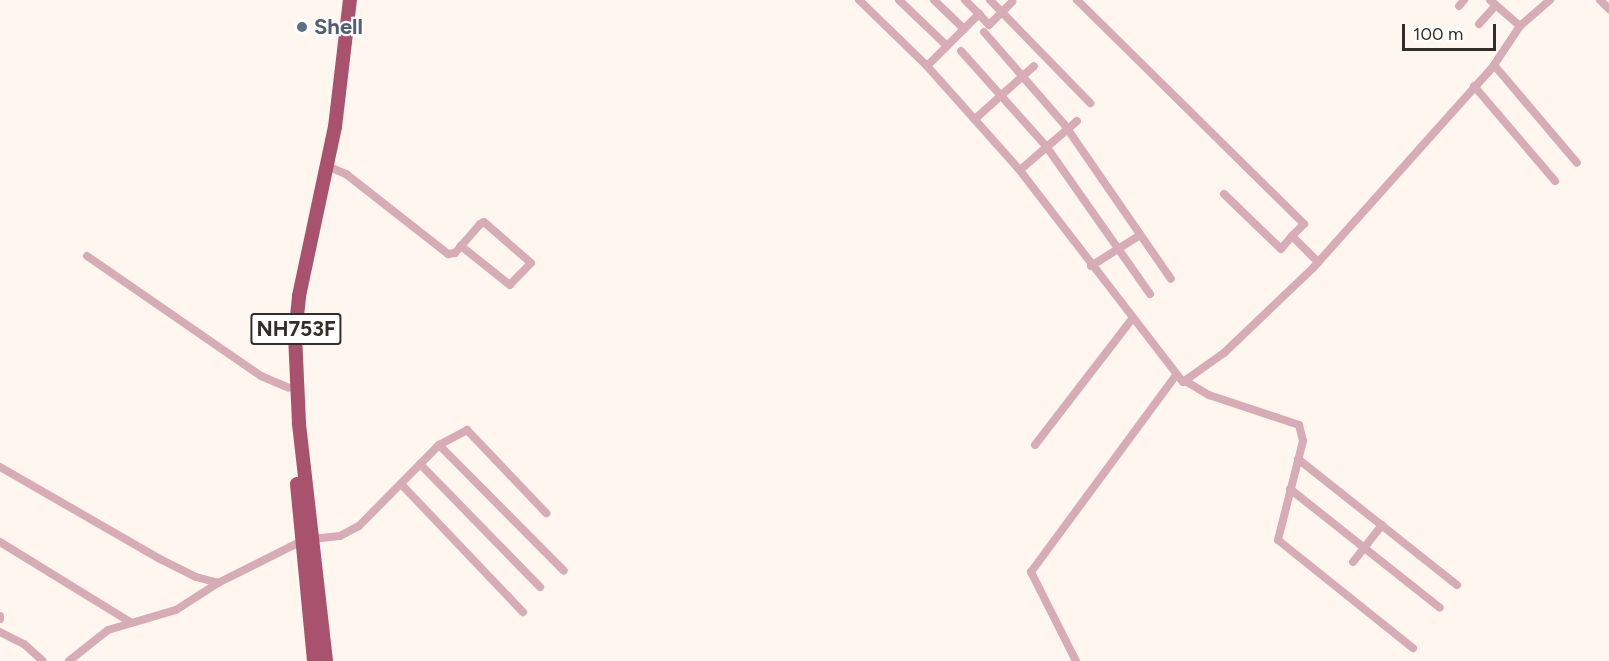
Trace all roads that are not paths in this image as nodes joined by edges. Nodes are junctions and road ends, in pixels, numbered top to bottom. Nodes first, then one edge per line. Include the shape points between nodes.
1 (342, 0) edge
2 (350, 0) edge
3 (859, 0) edge
4 (899, 0) edge
5 (934, 0) edge
6 (965, 0) edge
7 (980, 0) edge
8 (990, 0) edge
9 (1077, 0) edge
10 (1600, 0) edge
11 (1546, 1) edge
12 (1012, 2) dead end
13 (1493, 2) edge
14 (973, 8) junction
15 (1609, 9) edge
16 (1002, 12) junction
17 (979, 15) junction
18 (1479, 24) dead end
19 (1520, 26) junction
20 (964, 28) junction
21 (984, 32) dead end
22 (947, 46) junction
23 (961, 51) dead end
24 (1494, 65) junction
25 (927, 66) junction
26 (1034, 66) dead end
27 (1023, 76) junction
28 (1474, 86) junction
29 (1001, 95) junction
30 (1090, 103) dead end
31 (975, 119) junction
32 (1077, 121) dead end
33 (1068, 129) junction
34 (1046, 147) junction
35 (1577, 164) dead end
36 (327, 166) junction
37 (1020, 170) junction
38 (1555, 181) dead end
39 (1224, 194) dead end
40 (1140, 235) junction
41 (1292, 236) junction
42 (461, 246) junction
43 (1118, 249) junction
44 (87, 256) dead end
45 (1318, 262) junction
46 (1091, 266) junction
47 (1171, 279) dead end
48 (1150, 294) dead end
49 (1132, 319) junction
50 (1175, 377) junction
51 (1187, 382) junction
52 (290, 388) junction
53 (440, 445) junction
54 (1035, 445) dead end
55 (1298, 459) junction
56 (420, 464) junction
57 (0, 467) edge
58 (400, 484) junction
59 (1290, 489) junction
60 (546, 513) dead end
61 (1382, 525) junction
62 (307, 540) junction
63 (0, 542) edge
64 (1364, 548) junction
65 (1353, 562) dead end
66 (564, 571) dead end
67 (218, 583) junction
68 (1457, 585) dead end
69 (540, 587) dead end
70 (1440, 608) dead end
71 (523, 612) dead end
72 (130, 622) junction
73 (0, 632) edge
74 (1413, 648) dead end
75 (43, 661) edge
76 (69, 661) edge
77 (314, 661) edge
78 (326, 661) edge
79 (1076, 661) edge

1 - 52 highway, NH753F via 327,126 291,295 287,335
2 - 36 highway, NH753F
3 - 25 street
4 - 22 street
5 - 20 street
6 - 14 street
7 - 14 street
8 - 16 street
9 - 41 street via 1304,224
10 - 15 street
11 - 19 street
12 - 16 street
13 - 18 street
13 - 19 street
14 - 17 street
16 - 17 street via 990,24
16 - 30 street
17 - 20 street
19 - 24 street
20 - 22 street
21 - 27 street
22 - 25 street
23 - 29 street
24 - 28 street
24 - 35 street
25 - 31 street
26 - 27 street
27 - 29 street
27 - 33 street
28 - 38 street
28 - 45 street
29 - 31 street
29 - 34 street
31 - 37 street
32 - 33 street
33 - 34 street
33 - 40 street
34 - 37 street
34 - 43 street
36 - 42 street via 345,174 448,254
36 - 62 highway, NH753F via 299,297 295,335
37 - 46 street
39 - 41 street via 1281,249
40 - 43 street
40 - 47 street
41 - 45 street
42 - 42 street via 510,285 531,263 484,222
43 - 46 street
43 - 48 street
44 - 52 street via 261,376
45 - 51 street
46 - 49 street
49 - 50 street
49 - 54 street
50 - 51 street
50 - 79 street via 1031,572
51 - 55 street via 1209,395 1299,425 1304,441
52 - 62 highway, NH753F
53 - 56 street
53 - 60 street via 467,430
53 - 66 street
55 - 59 street
55 - 61 street
56 - 58 street
56 - 69 street
57 - 67 street via 159,559
58 - 62 street via 347,533
58 - 71 street
59 - 64 street
59 - 74 street via 1278,540
61 - 64 street
61 - 68 street
62 - 67 street
62 - 77 highway, NH753F
62 - 78 highway, NH753F
63 - 72 street
64 - 65 street
64 - 70 street
67 - 72 street via 176,610
72 - 76 street via 101,634
73 - 75 street via 24,644

